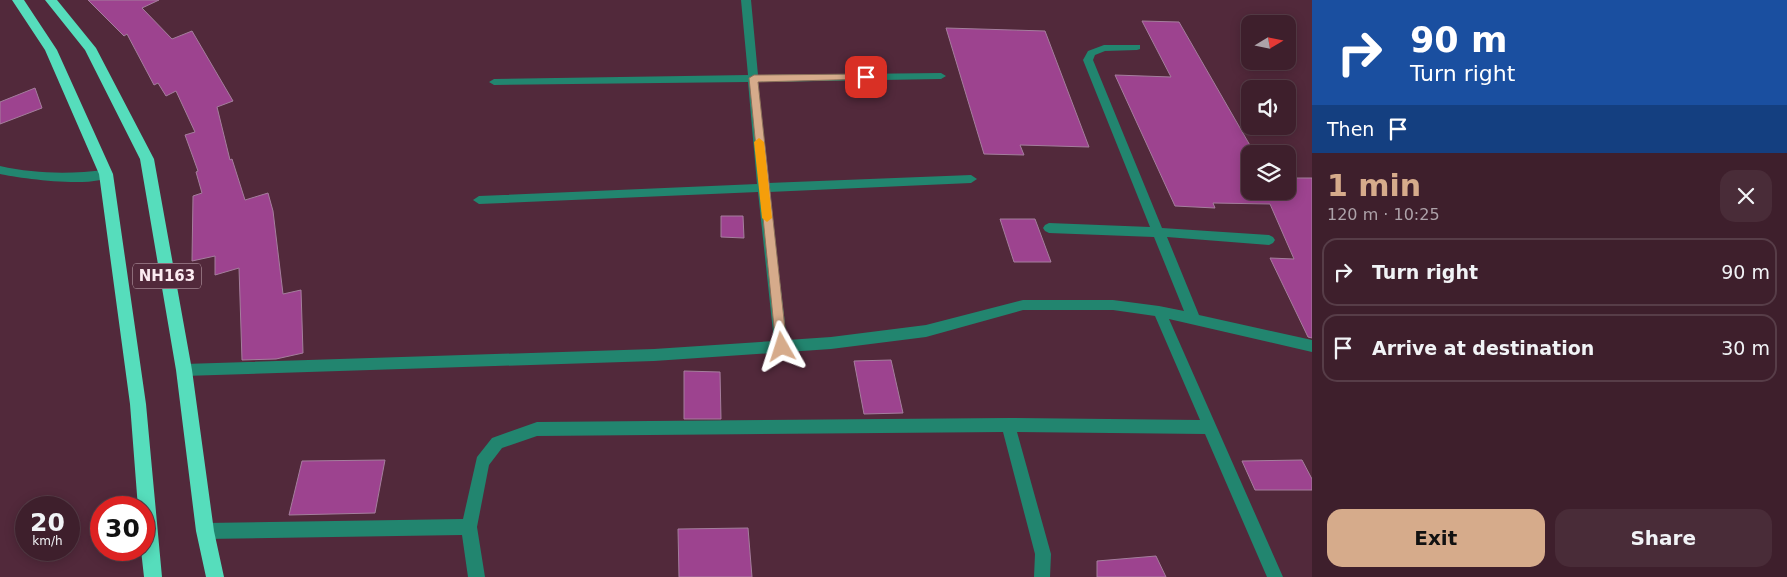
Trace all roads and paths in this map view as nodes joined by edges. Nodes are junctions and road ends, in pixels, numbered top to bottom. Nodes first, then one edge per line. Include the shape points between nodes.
1 (18, 0) edge
2 (51, 0) edge
3 (746, 0) edge
4 (1137, 47) dead end
5 (941, 76) dead end
6 (754, 78) junction
7 (494, 82) dead end
8 (0, 170) edge
9 (106, 174) junction
10 (971, 179) dead end
11 (764, 188) junction
12 (479, 200) dead end
13 (1049, 228) dead end
14 (1159, 232) junction
15 (1269, 240) dead end
16 (1159, 311) junction
17 (1194, 319) junction
18 (1312, 346) edge
19 (782, 347) junction
20 (184, 370) junction
21 (1008, 425) junction
22 (1209, 427) junction
23 (469, 526) junction
24 (205, 531) junction
25 (153, 577) edge
26 (215, 577) edge
27 (477, 577) edge
28 (1042, 577) edge
29 (1275, 577) edge

1 - 9 highway, NH163 via 51,50
2 - 20 highway, NH163 via 90,48 147,159
3 - 6 street
4 - 14 street via 1104,48 1091,53 1088,60
5 - 6 street
6 - 7 street
6 - 11 street
8 - 9 street via 30,177 72,179
9 - 25 highway, NH163 via 138,404
10 - 11 street
11 - 12 street
11 - 19 street
13 - 14 street
14 - 15 street
14 - 17 street
16 - 17 street
16 - 19 street via 1113,305 1023,305 926,331
16 - 22 street
17 - 18 street
19 - 20 street via 654,355
20 - 24 highway, NH163
21 - 22 street
21 - 23 street via 537,429 497,443 482,462
21 - 28 street via 1043,554
22 - 29 street
23 - 24 street
23 - 27 street
24 - 26 highway, NH163

